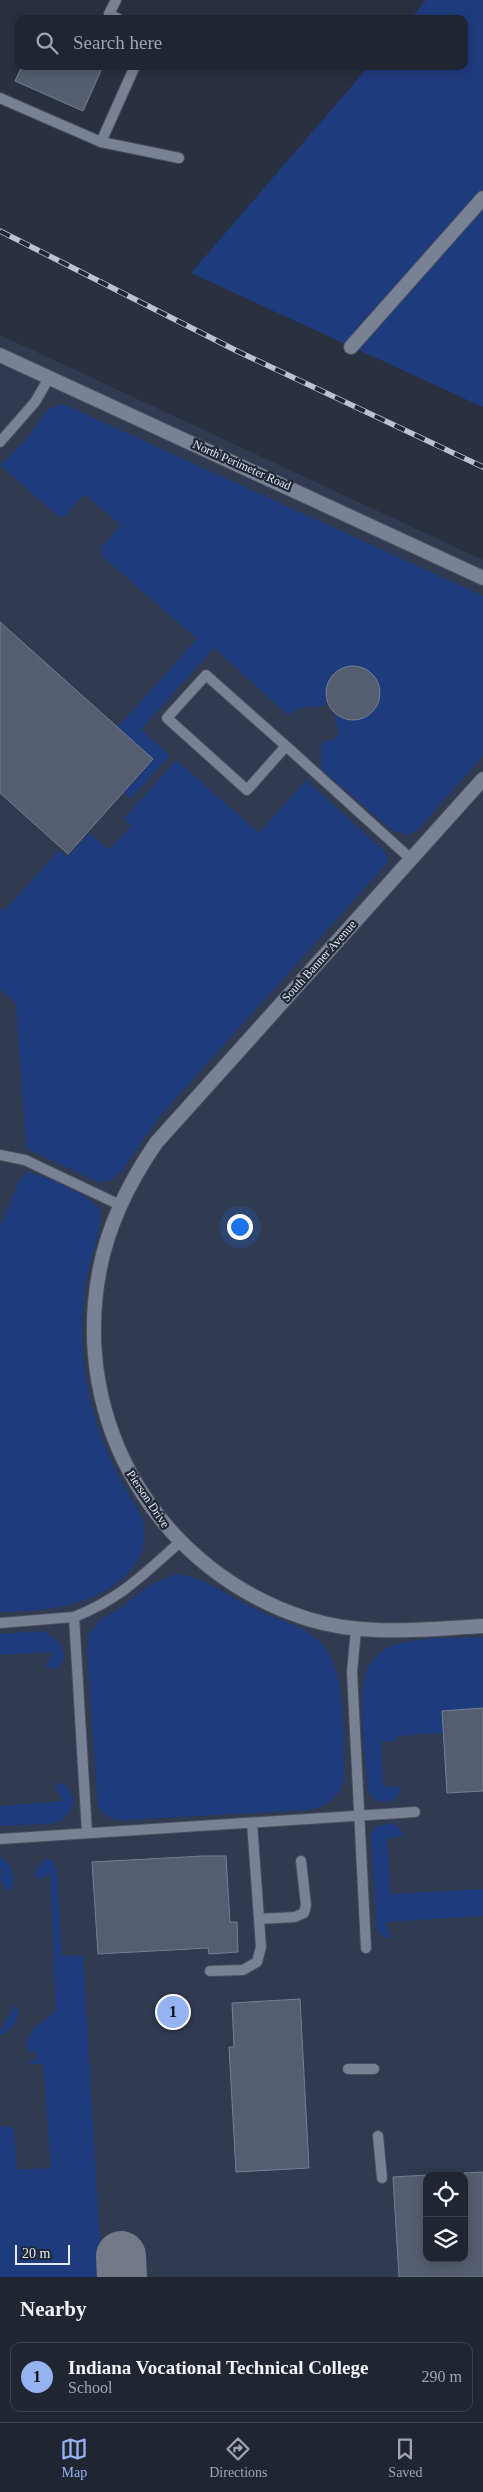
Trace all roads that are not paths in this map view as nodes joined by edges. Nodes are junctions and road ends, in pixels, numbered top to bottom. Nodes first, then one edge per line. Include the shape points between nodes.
1 (116, 0) edge
2 (111, 15) edge
3 (133, 70) edge
4 (0, 98) edge
5 (101, 142) junction
6 (179, 158) dead end
7 (483, 198) edge
8 (351, 347) dead end
9 (0, 355) edge
10 (49, 378) junction
11 (0, 442) edge
12 (483, 578) edge
13 (286, 746) junction
14 (483, 779) edge
15 (412, 860) junction
16 (156, 1143) joint
17 (0, 1155) edge
18 (120, 1205) junction
19 (180, 1542) junction
20 (74, 1617) junction
21 (0, 1623) edge
22 (483, 1626) edge
23 (356, 1629) junction
24 (415, 1812) dead end
25 (360, 1816) junction
26 (252, 1822) junction
27 (87, 1833) junction
28 (0, 1838) edge
29 (301, 1861) dead end
30 (259, 1919) junction
31 (366, 1948) dead end
32 (210, 1972) dead end
33 (374, 2068) dead end
34 (348, 2069) dead end
35 (378, 2136) dead end
36 (382, 2178) dead end

1 - 2 lane
3 - 5 lane
4 - 5 lane
5 - 6 lane
7 - 8 street
9 - 10 street, North Perimeter Road
10 - 11 lane via 35,402
10 - 12 street, North Perimeter Road
13 - 13 lane via 206,675 167,718 247,790
13 - 15 lane
14 - 15 street, South Banner Avenue
15 - 16 street, South Banner Avenue
16 - 18 street, Pierson Drive
17 - 18 lane via 25,1160
18 - 19 street, Pierson Drive via 104,1250 96,1291 95,1343 101,1398 115,1443 131,1476 152,1509
19 - 20 lane via 120,1595
19 - 23 street, Pierson Drive via 223,1578 268,1603 310,1620
20 - 21 lane
20 - 27 lane
22 - 23 street, Pierson Drive via 391,1631
23 - 25 lane via 352,1672
24 - 25 lane
25 - 26 lane
25 - 31 lane
26 - 27 lane
26 - 30 lane
27 - 28 lane
29 - 30 lane via 304,1913
30 - 32 lane via 261,1947 257,1962 243,1970
33 - 34 lane
35 - 36 lane

